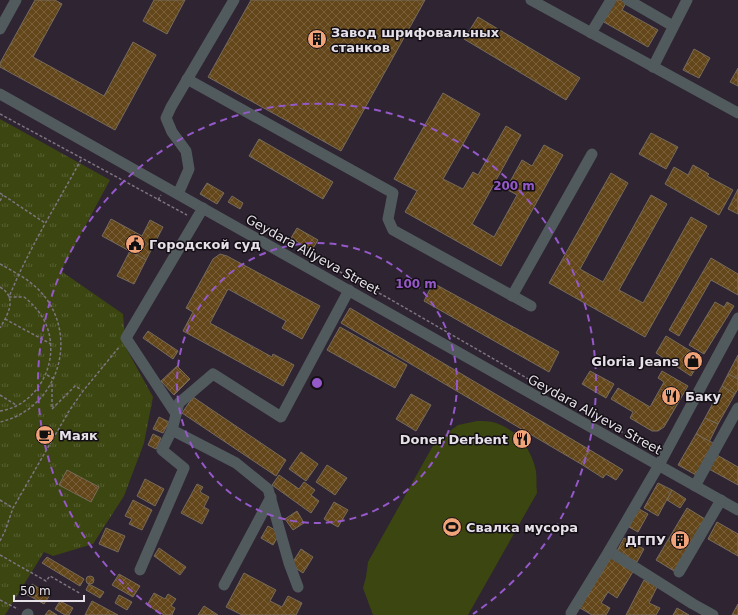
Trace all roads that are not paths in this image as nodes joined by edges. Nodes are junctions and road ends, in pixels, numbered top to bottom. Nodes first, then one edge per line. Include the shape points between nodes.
1 (16, 0) edge
2 (234, 0) edge
3 (531, 0) edge
4 (611, 0) edge
5 (628, 0) edge
6 (687, 0) edge
7 (673, 26) junction
8 (0, 29) edge
9 (591, 33) junction
10 (653, 67) junction
11 (187, 79) junction
12 (0, 94) edge
13 (738, 113) edge
14 (592, 154) dead end
15 (178, 194) junction
16 (203, 208) junction
17 (349, 290) junction
18 (512, 296) junction
19 (531, 306) dead end
20 (738, 318) edge
21 (738, 408) edge
22 (176, 414) junction
23 (172, 430) junction
24 (659, 465) junction
25 (695, 486) junction
26 (271, 497) junction
27 (721, 500) junction
28 (738, 510) edge
29 (609, 551) junction
30 (140, 570) dead end
31 (679, 572) dead end
32 (224, 585) dead end
33 (298, 587) dead end
34 (571, 613) dead end
35 (713, 615) edge

1 - 8 street
2 - 11 street
3 - 9 street
4 - 9 street
5 - 7 street
6 - 7 street
7 - 10 street
9 - 10 street
10 - 13 street
11 - 15 street via 166,118 172,132 186,151 189,169
11 - 18 street via 393,193 388,219 393,230
12 - 15 street, Geydara Aliyeva Street
14 - 18 street
15 - 16 street, Geydara Aliyeva Street
16 - 17 street, Geydara Aliyeva Street
16 - 22 street via 126,338
17 - 22 street via 281,417 213,374 179,403
17 - 24 street, Geydara Aliyeva Street
18 - 19 street
20 - 24 street
21 - 25 street
22 - 23 street
23 - 26 street via 236,463 268,489
23 - 30 street via 162,450 184,468
24 - 25 street, Geydara Aliyeva Street
24 - 29 street
25 - 27 street, Geydara Aliyeva Street
26 - 32 street
26 - 33 street
27 - 28 street, Geydara Aliyeva Street
27 - 31 street
29 - 34 street
29 - 35 street

